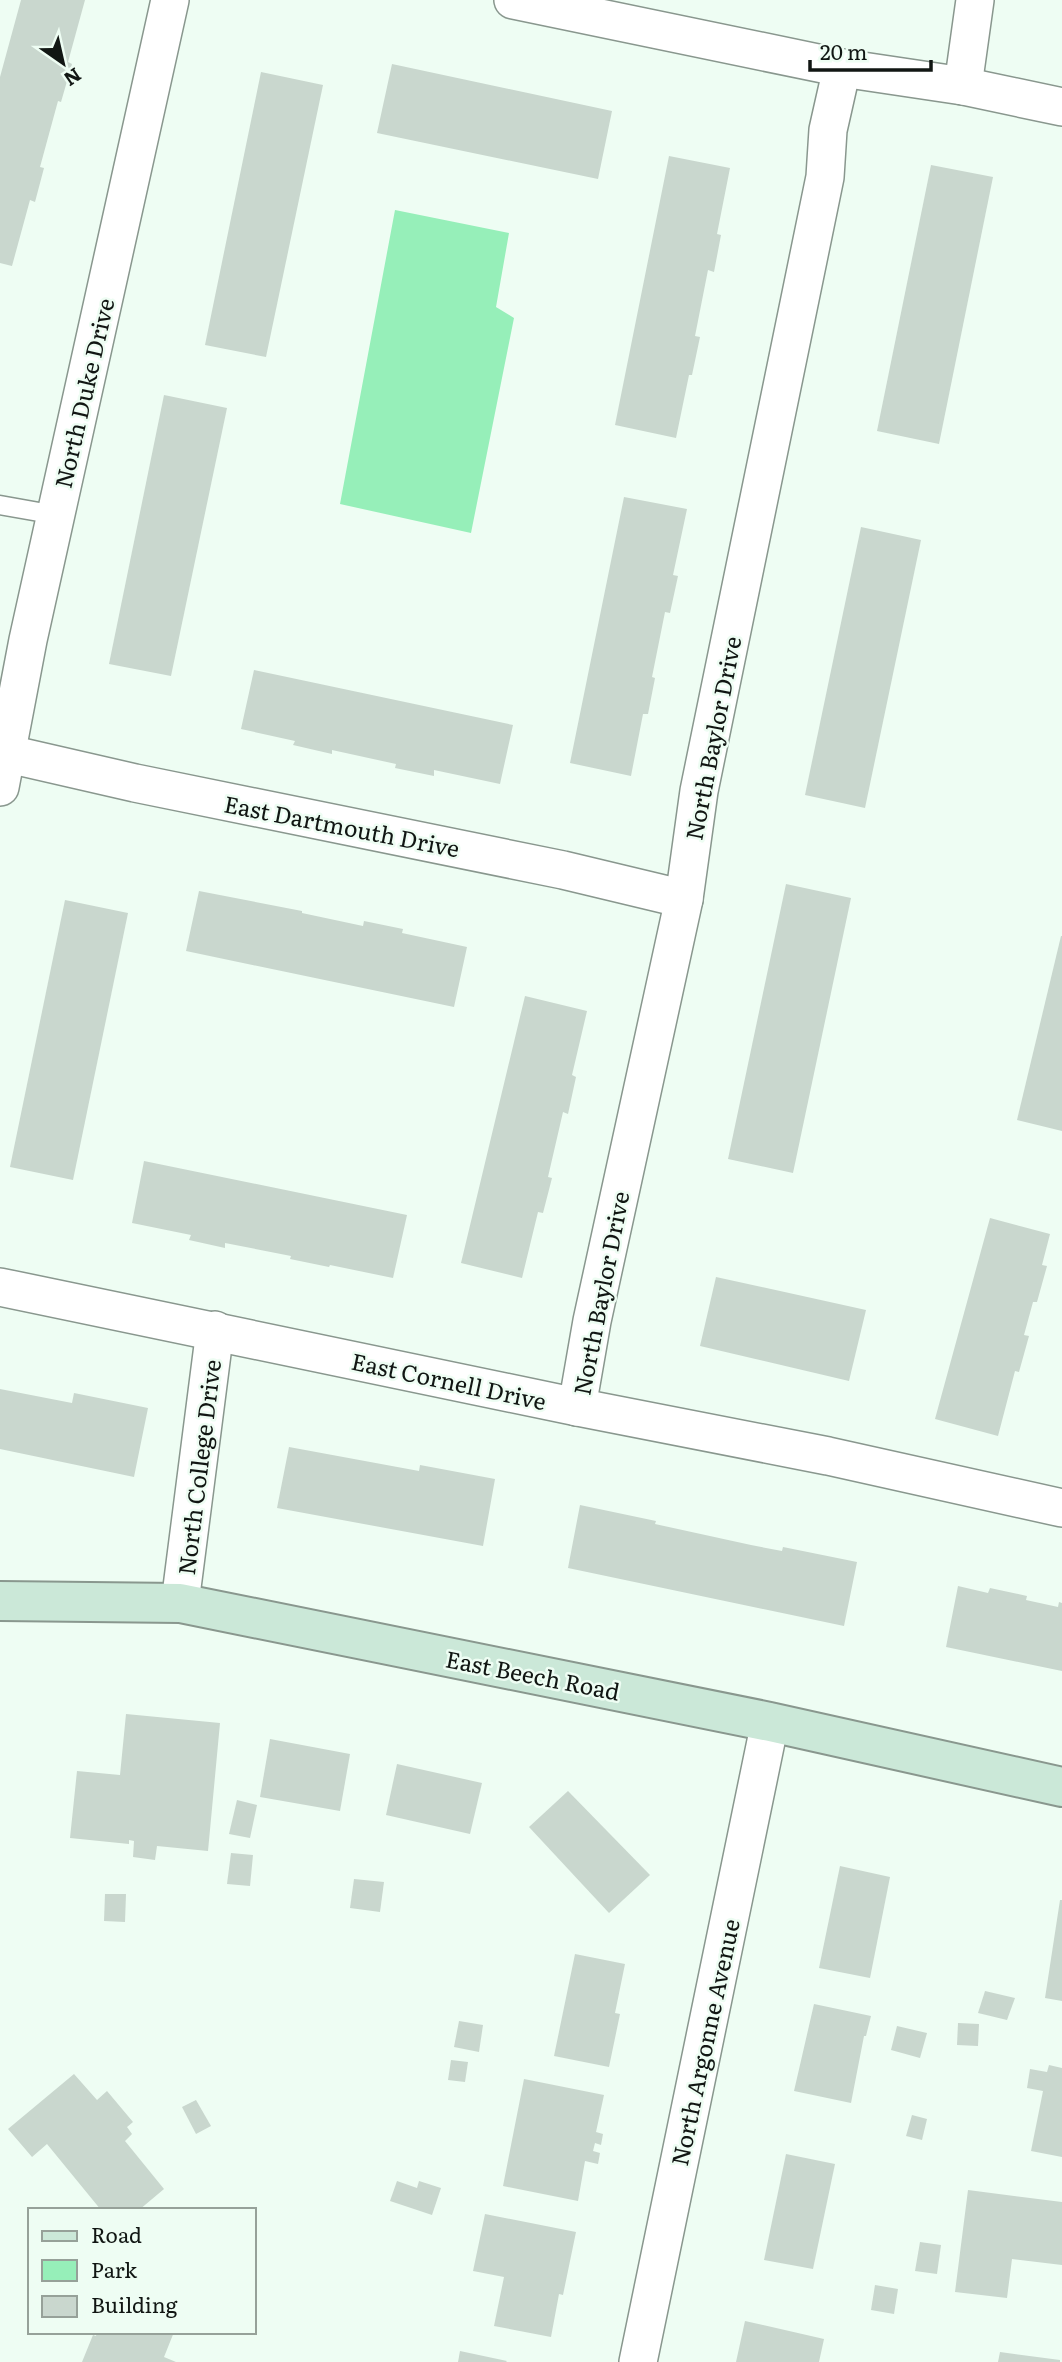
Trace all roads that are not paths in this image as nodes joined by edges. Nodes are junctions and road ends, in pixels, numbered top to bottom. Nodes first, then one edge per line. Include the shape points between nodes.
1 (170, 0) edge
2 (975, 0) edge
3 (535, 2) edge
4 (842, 68) junction
5 (963, 86) junction
6 (1062, 107) edge
7 (0, 505) edge
8 (56, 515) junction
9 (2, 764) edge
10 (684, 899) junction
11 (0, 1287) edge
12 (215, 1330) junction
13 (577, 1407) junction
14 (1062, 1508) edge
15 (0, 1601) edge
16 (180, 1603) junction
17 (770, 1722) junction
18 (1062, 1787) edge
19 (638, 2362) edge

1 - 8 street, North Duke Drive
2 - 5 street
3 - 4 street
4 - 5 street
4 - 10 street, North Baylor Drive via 828,130 822,191 699,791
5 - 6 street
7 - 8 lane
8 - 9 street, North Duke Drive
9 - 10 street, East Dartmouth Drive via 148,786
10 - 13 street, North Baylor Drive
11 - 12 street, East Cornell Drive
12 - 13 street, East Cornell Drive
12 - 16 street, North College Drive
13 - 14 street, East Cornell Drive
15 - 16 street, East Beech Road
16 - 17 street, East Beech Road
17 - 18 street, East Beech Road
17 - 19 street, North Argonne Avenue

